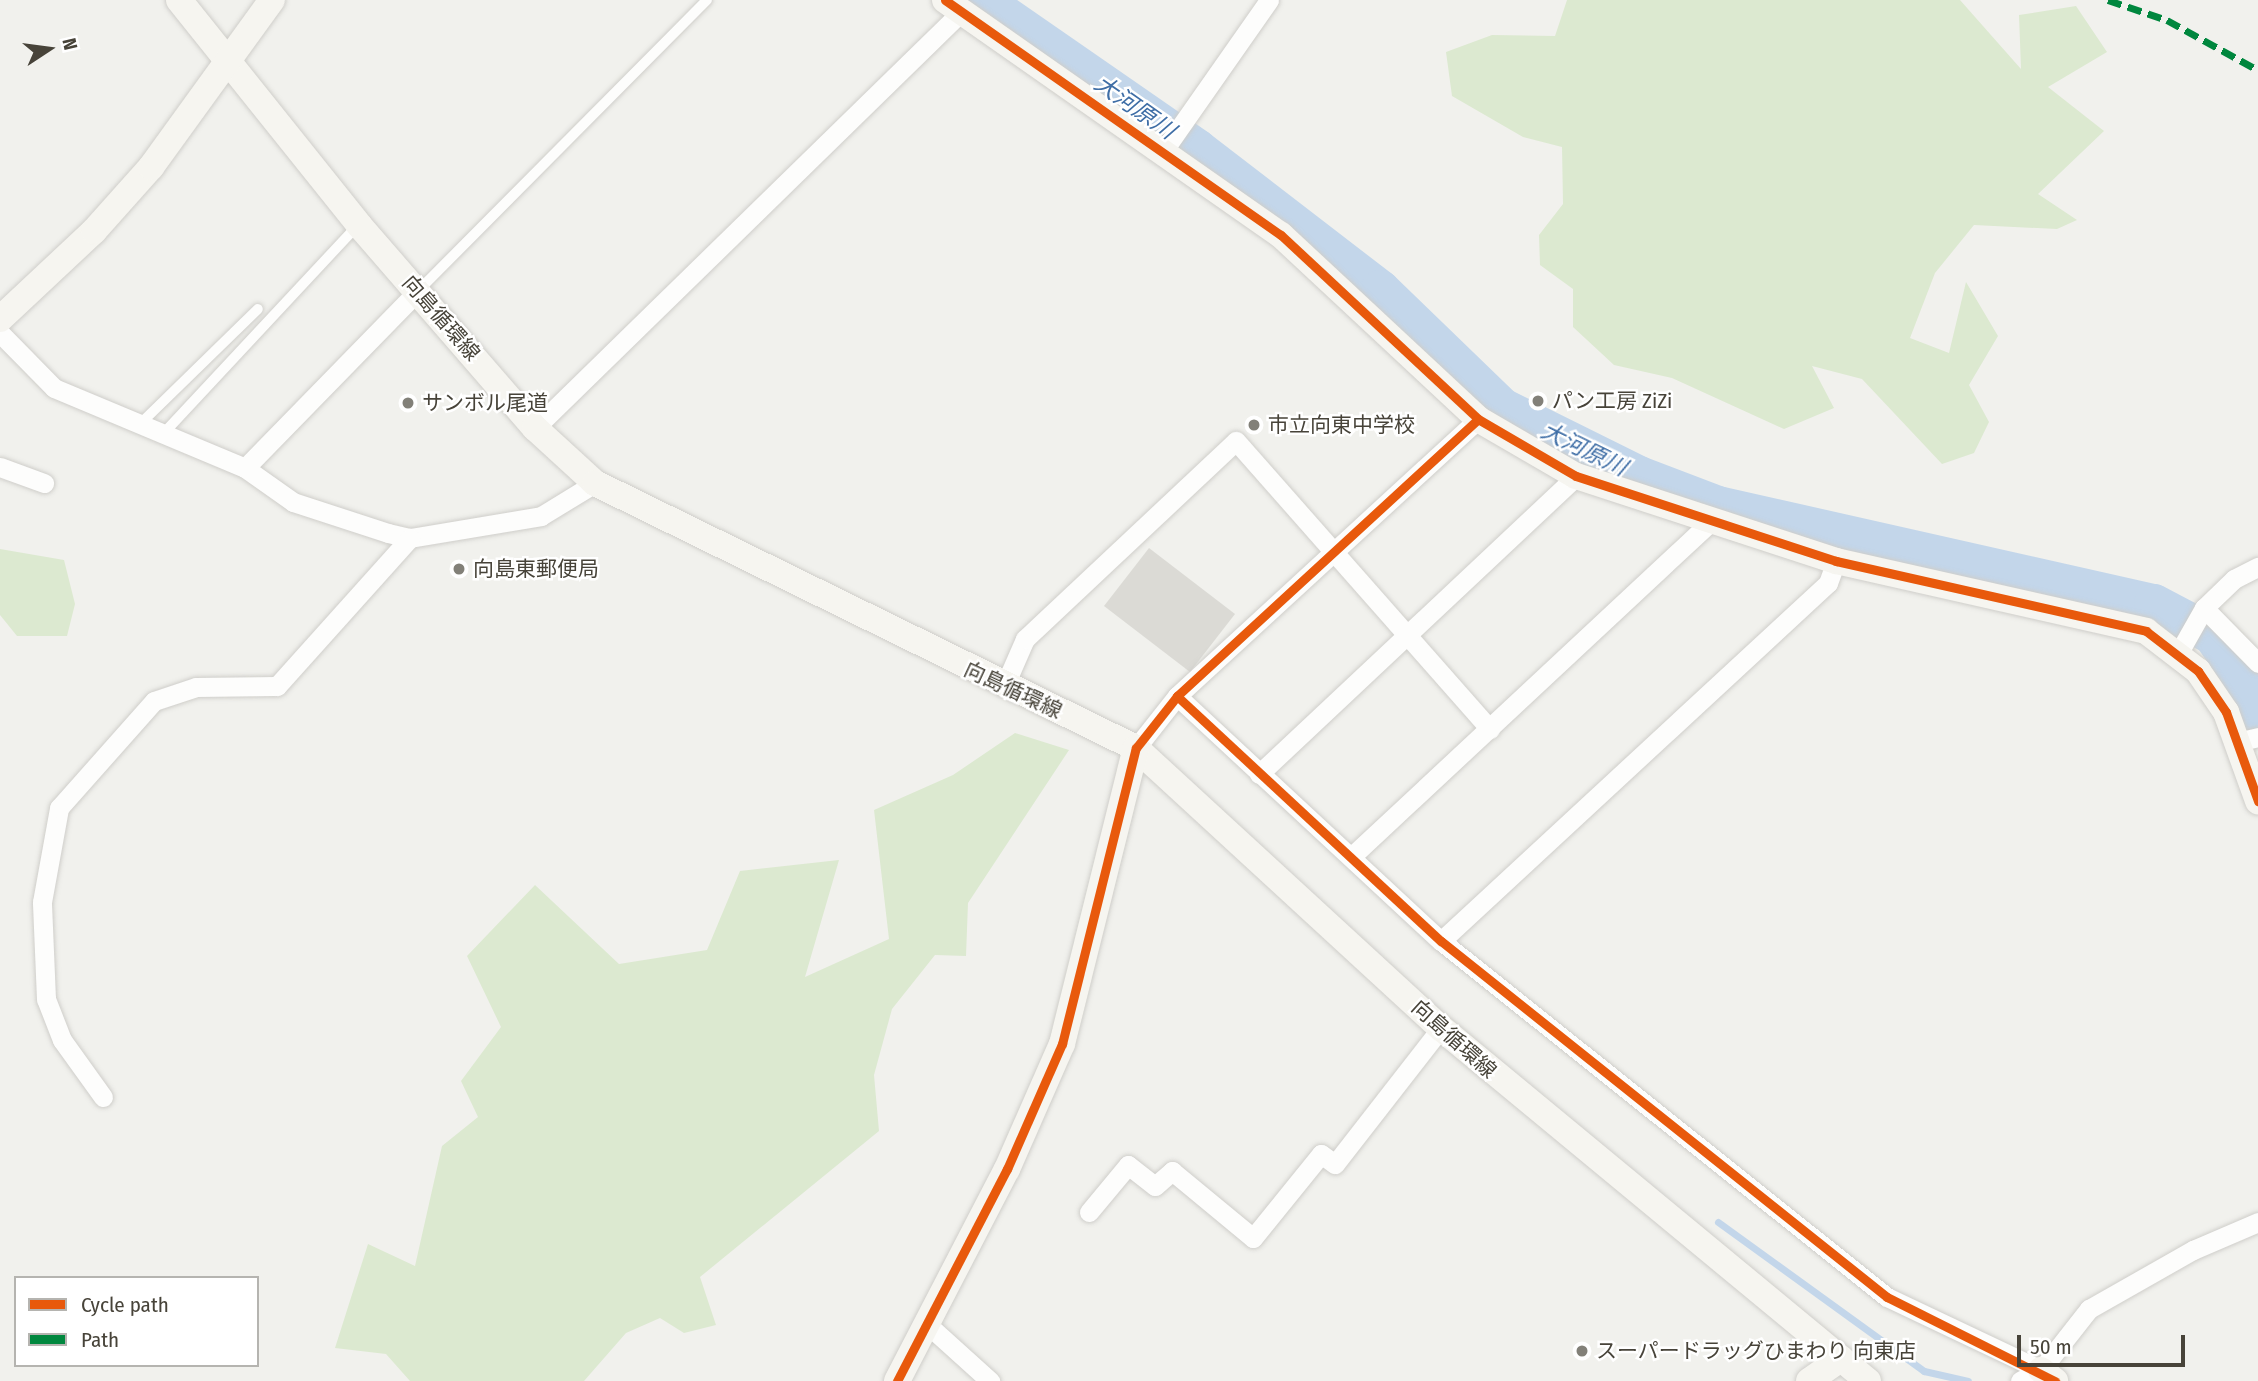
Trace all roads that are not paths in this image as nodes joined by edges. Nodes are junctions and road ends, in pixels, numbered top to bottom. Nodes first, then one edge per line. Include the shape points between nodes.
1 (179, 0) edge
2 (272, 0) edge
3 (707, 0) edge
4 (1269, 0) edge
5 (953, 6) edge
6 (229, 60) junction
7 (1164, 150) junction
8 (359, 225) junction
9 (418, 291) junction
10 (258, 309) dead end
11 (0, 319) edge
12 (0, 333) edge
13 (1478, 419) junction
14 (139, 425) junction
15 (535, 428) junction
16 (162, 434) junction
17 (0, 467) edge
18 (245, 468) junction
19 (1576, 477) junction
20 (595, 483) junction
21 (44, 484) dead end
22 (1708, 524) junction
23 (410, 538) junction
24 (1332, 555) junction
25 (1836, 561) junction
26 (2258, 567) edge
27 (2204, 608) junction
28 (1408, 635) junction
29 (2183, 645) junction
30 (2258, 663) edge
31 (1004, 687) junction
32 (1177, 696) junction
33 (1490, 729) junction
34 (2248, 740) edge
35 (1136, 748) junction
36 (1259, 774) junction
37 (2258, 801) edge
38 (1351, 857) junction
39 (1441, 941) junction
40 (1441, 1028) junction
41 (103, 1097) dead end
42 (1089, 1212) dead end
43 (2258, 1222) edge
44 (928, 1325) junction
45 (1842, 1359) junction
46 (2038, 1377) edge
47 (897, 1381) edge
48 (990, 1381) edge
49 (1809, 1381) edge
50 (1868, 1381) edge

1 - 6 street, 向島循環線
2 - 6 street
3 - 9 lane
4 - 7 street
5 - 7 street
5 - 15 street
6 - 8 street, 向島循環線
6 - 11 street via 94,232
7 - 13 street via 1281,235
8 - 9 street, 向島循環線
8 - 16 lane
9 - 15 street, 向島循環線
9 - 18 street
10 - 14 lane
12 - 14 street via 54,388
13 - 19 street
13 - 24 street
14 - 16 street
15 - 20 street, 向島循環線
16 - 18 street
17 - 21 street
18 - 23 street via 293,502
19 - 22 street
19 - 28 street
20 - 23 street via 541,516
20 - 31 street, 向島循環線
22 - 25 street
22 - 33 street
23 - 41 street via 277,686 197,687 154,701 59,808 42,902 46,999 62,1040
24 - 28 street
24 - 31 street via 1236,441 1025,639
24 - 32 street
25 - 29 street via 2105,618
25 - 39 street via 1828,583
26 - 27 street
27 - 29 street
27 - 30 street
28 - 33 street
28 - 36 street
29 - 34 street
31 - 35 street, 向島循環線
32 - 35 street
32 - 36 street
33 - 38 street
34 - 37 street
35 - 40 street, 向島循環線
35 - 44 street via 1062,1044
36 - 38 street
38 - 39 street
39 - 46 street via 1887,1297
40 - 42 street via 1335,1164 1321,1154 1253,1238 1172,1171 1155,1186 1128,1165
40 - 45 street, 向島循環線
43 - 46 street via 2193,1250 2089,1309
44 - 47 street
44 - 48 street
45 - 49 street
45 - 50 street, 向島循環線

